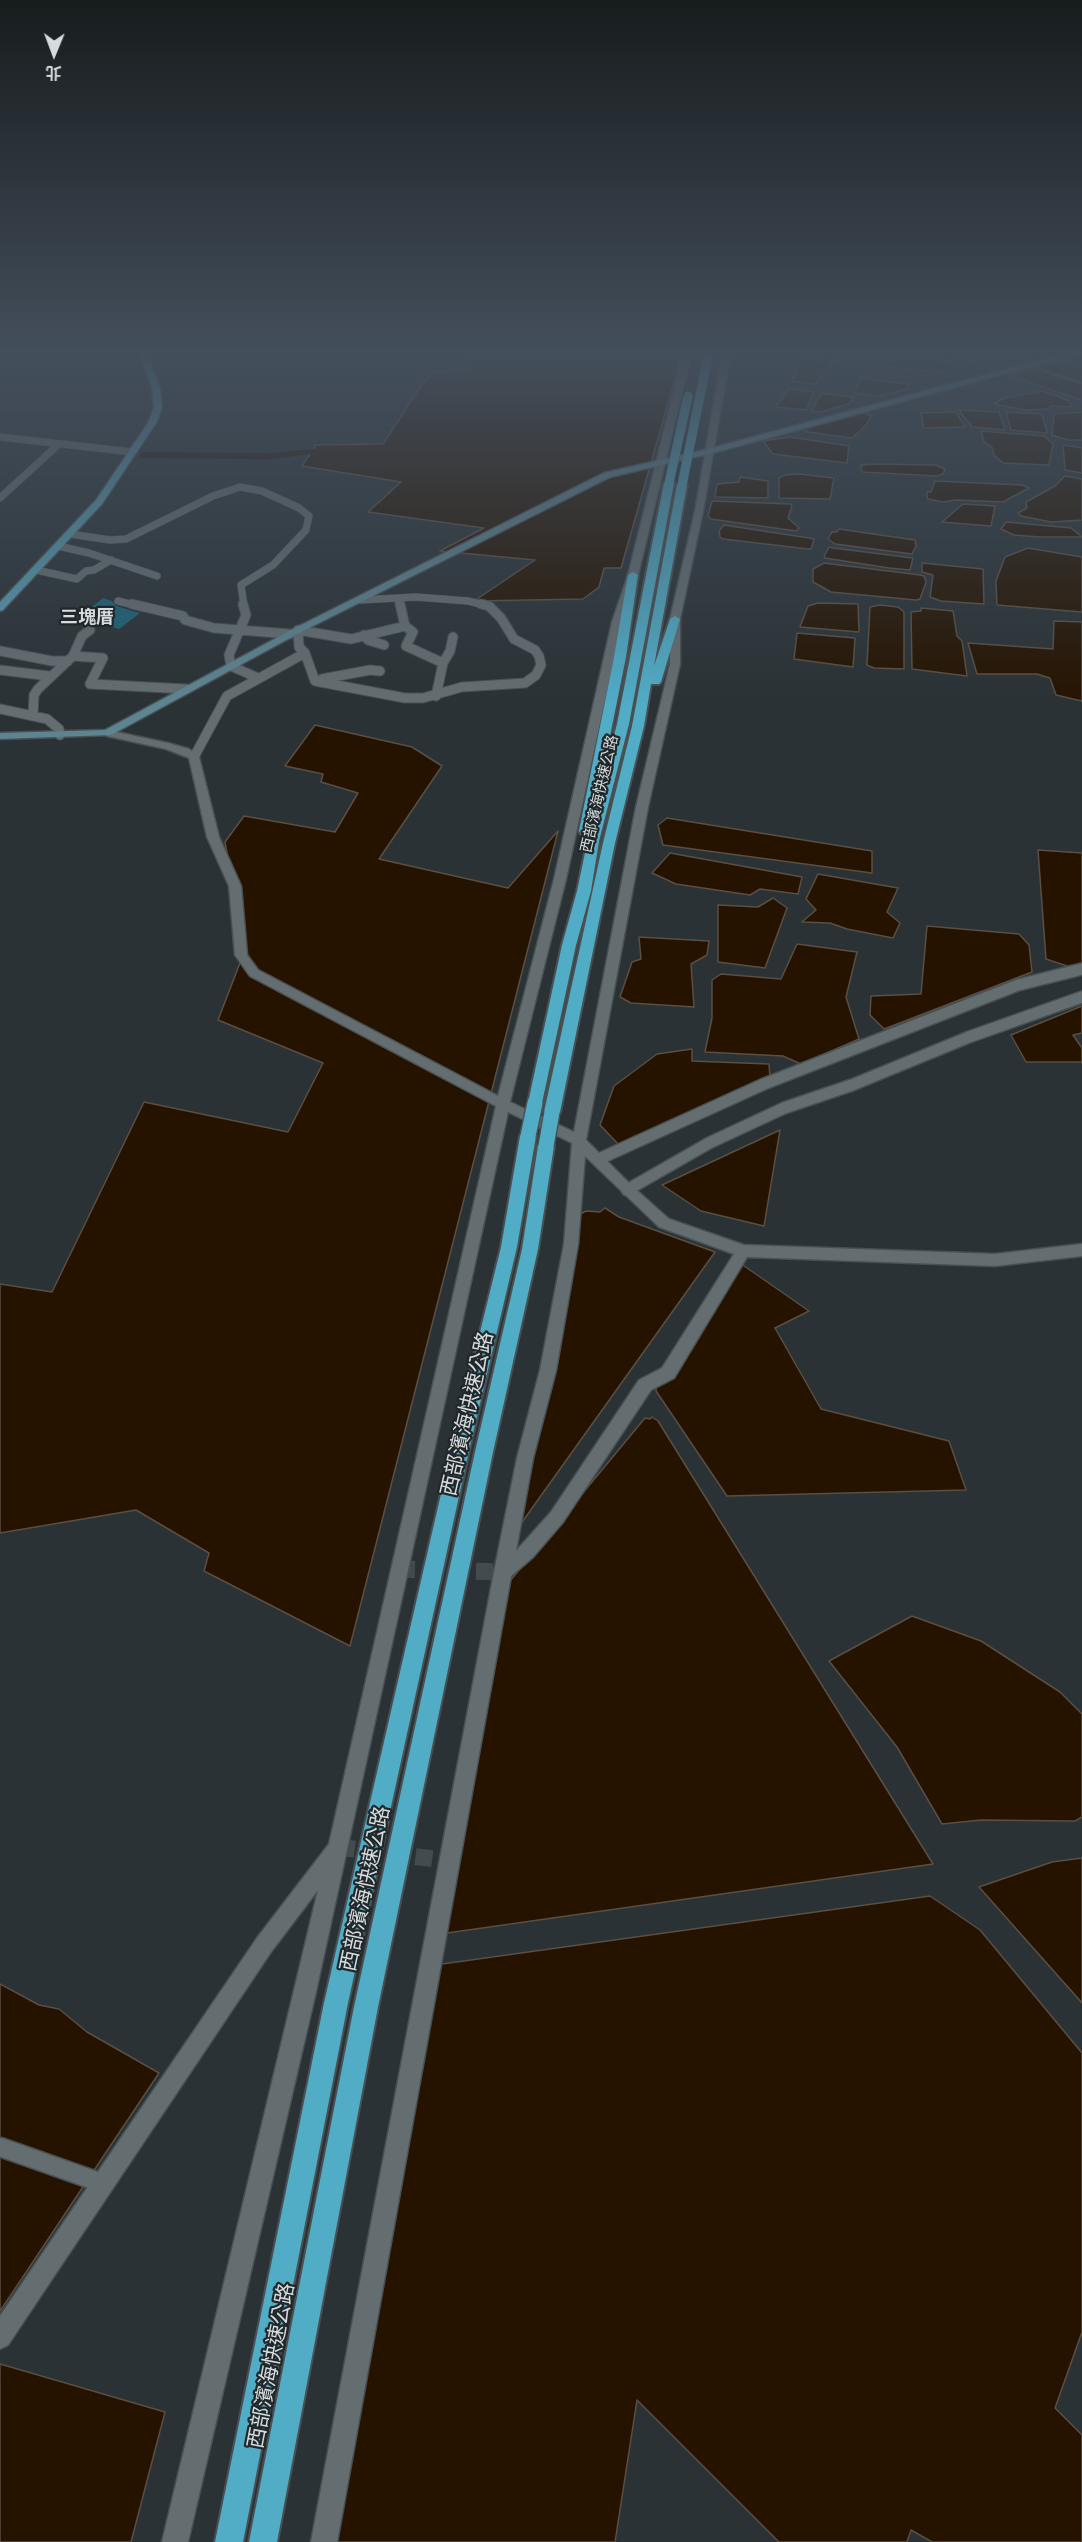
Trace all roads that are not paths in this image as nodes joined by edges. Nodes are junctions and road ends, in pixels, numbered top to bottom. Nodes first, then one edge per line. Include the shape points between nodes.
1 (30, 470) edge
2 (120, 470) edge
3 (629, 470) edge
4 (658, 470) edge
5 (678, 470) edge
6 (680, 470) edge
7 (706, 470) edge
8 (676, 484) junction
9 (0, 498) edge
10 (70, 534) junction
11 (58, 546) junction
12 (111, 560) junction
13 (36, 570) junction
14 (633, 575) junction
15 (157, 576) dead end
16 (398, 597) junction
17 (361, 600) junction
18 (118, 601) dead end
19 (0, 608) edge
20 (675, 619) junction
21 (405, 626) junction
22 (242, 629) junction
23 (90, 630) dead end
24 (294, 632) junction
25 (364, 635) junction
26 (453, 637) dead end
27 (384, 645) dead end
28 (0, 651) edge
29 (305, 652) junction
30 (71, 658) junction
31 (443, 663) junction
32 (231, 666) junction
33 (0, 670) edge
34 (380, 671) dead end
35 (49, 676) junction
36 (258, 678) junction
37 (315, 681) junction
38 (187, 689) junction
39 (436, 696) junction
40 (0, 709) edge
41 (33, 715) junction
42 (107, 733) junction
43 (60, 735) junction
44 (0, 736) edge
45 (194, 757) junction
46 (569, 945) junction
47 (587, 947) junction
48 (1082, 969) edge
49 (1082, 997) edge
50 (503, 1104) junction
51 (579, 1141) junction
52 (601, 1161) junction
53 (624, 1187) junction
54 (743, 1251) junction
55 (1082, 1251) edge
56 (503, 1572) junction
57 (338, 1847) junction
58 (0, 2147) edge
59 (102, 2183) junction
60 (0, 2337) edge
61 (175, 2542) edge
62 (229, 2542) edge
63 (263, 2542) edge
64 (324, 2542) edge

1 - 9 street
2 - 10 main road via 99,502
3 - 17 main road via 607,475
4 - 14 street
5 - 8 highway, bridge
6 - 8 highway, bridge
7 - 20 street
8 - 46 highway, 西部濱海快速公路
8 - 47 highway, 西部濱海快速公路 via 638,726
10 - 11 main road
10 - 22 street via 126,539 213,496 240,488 291,502 309,516 306,530 273,565 241,585 246,615
11 - 12 street
11 - 13 main road
12 - 13 street via 77,579
12 - 15 street
13 - 19 main road
14 - 46 highway via 583,843
14 - 50 street via 617,622 560,879
16 - 17 street
16 - 21 street
16 - 39 street via 489,606 514,639 539,656 541,665 536,675 525,682 462,687
17 - 24 main road
18 - 22 street via 183,616 205,626
20 - 47 highway via 657,672 621,838
20 - 51 street via 675,664 642,807
21 - 25 street
21 - 31 street via 413,632 408,649
22 - 24 street
22 - 32 street via 229,655
23 - 30 street via 82,636
24 - 25 street via 351,639
24 - 29 street
24 - 32 main road
25 - 27 street
26 - 31 street
28 - 30 street via 52,661
29 - 36 street
29 - 37 street
30 - 35 street
30 - 38 street via 103,658 90,684
31 - 39 street
32 - 36 street
32 - 38 main road
33 - 35 street
34 - 37 street
35 - 41 street via 34,695
36 - 45 street via 227,696
37 - 39 street via 405,698
38 - 42 main road
40 - 41 street
41 - 43 street via 47,719 59,729
42 - 43 main road
42 - 45 street via 168,746
43 - 44 main road
45 - 50 street via 213,837 236,886 241,955 254,973
46 - 62 highway, 西部濱海快速公路, bridge via 507,1257 336,2003
47 - 63 highway, 西部濱海快速公路, bridge via 552,1112 530,1249 366,2007
48 - 52 street via 1018,985 764,1084
49 - 53 street via 784,1108
50 - 51 street
50 - 57 street
51 - 52 street
51 - 56 street via 572,1232 548,1370 525,1458
52 - 53 street
53 - 54 street via 664,1223
54 - 55 street via 995,1260
54 - 56 street via 668,1373 645,1385 557,1517 527,1552
56 - 64 street
57 - 59 street via 264,1945
57 - 61 street
58 - 59 street
59 - 60 street

